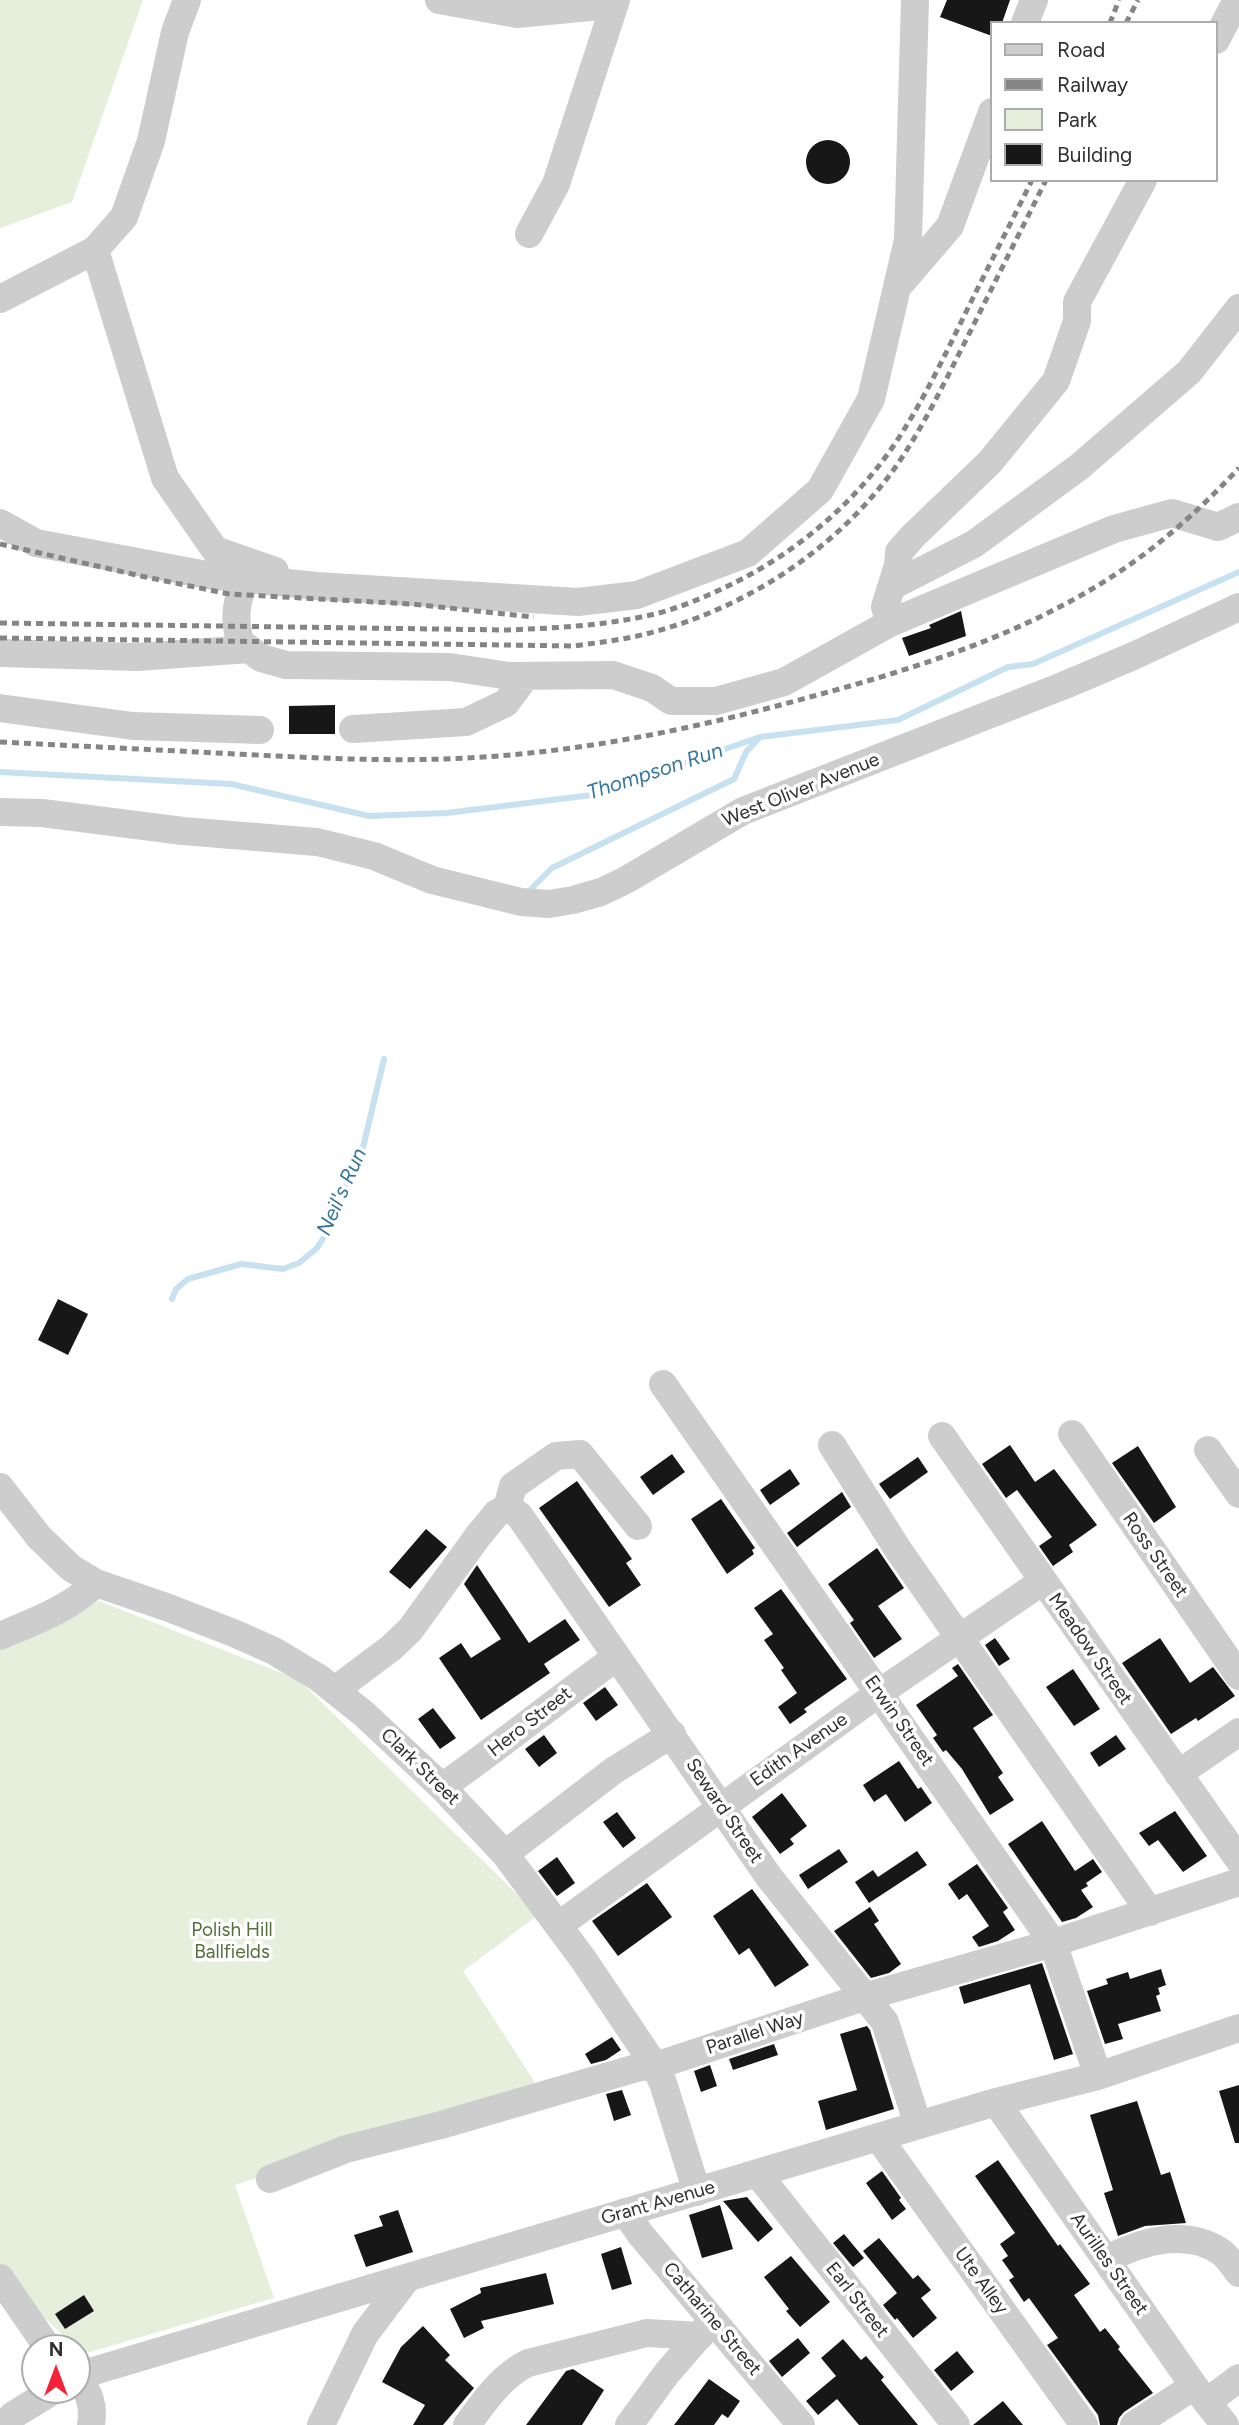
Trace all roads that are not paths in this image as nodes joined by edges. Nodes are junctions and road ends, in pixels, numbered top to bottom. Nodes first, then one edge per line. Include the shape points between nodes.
1 (187, 0) edge
2 (439, 0) edge
3 (615, 0) edge
4 (915, 0) edge
5 (1034, 0) edge
6 (1237, 0) edge
7 (1026, 21) edge
8 (1218, 36) edge
9 (990, 117) edge
10 (1142, 182) edge
11 (529, 234) dead end
12 (95, 250) junction
13 (897, 287) junction
14 (0, 299) edge
15 (1239, 308) edge
16 (1239, 517) edge
17 (0, 523) edge
18 (247, 579) junction
19 (317, 586) junction
20 (892, 586) junction
21 (1239, 607) edge
22 (890, 623) junction
23 (250, 649) junction
24 (0, 653) edge
25 (526, 676) junction
26 (0, 708) edge
27 (353, 729) dead end
28 (260, 730) dead end
29 (0, 812) edge
30 (663, 1384) dead end
31 (1072, 1434) dead end
32 (942, 1436) dead end
33 (832, 1445) dead end
34 (1208, 1450) dead end
35 (0, 1487) edge
36 (1239, 1494) edge
37 (507, 1508) junction
38 (12, 1525) edge
39 (638, 1527) dead end
40 (1042, 1581) junction
41 (96, 1583) junction
42 (0, 1636) edge
43 (961, 1637) junction
44 (617, 1657) junction
45 (1239, 1676) edge
46 (335, 1690) junction
47 (880, 1693) junction
48 (1239, 1732) edge
49 (672, 1734) junction
50 (1178, 1774) junction
51 (442, 1787) junction
52 (721, 1808) junction
53 (505, 1854) junction
54 (1239, 1860) edge
55 (1239, 1882) edge
56 (1150, 1912) junction
57 (559, 1925) junction
58 (1053, 1943) junction
59 (864, 1997) junction
60 (1239, 2028) edge
61 (654, 2066) junction
62 (1098, 2076) junction
63 (996, 2102) junction
64 (918, 2125) junction
65 (878, 2137) junction
66 (758, 2174) junction
67 (270, 2179) dead end
68 (697, 2192) junction
69 (625, 2211) junction
70 (1106, 2260) junction
71 (1239, 2273) edge
72 (408, 2277) junction
73 (0, 2278) edge
74 (706, 2328) junction
75 (38, 2334) edge
76 (91, 2373) edge
77 (1239, 2378) edge
78 (1200, 2394) junction
79 (91, 2402) edge
80 (36, 2404) edge
81 (14, 2422) edge
82 (796, 2423) edge
83 (91, 2425) edge
84 (321, 2425) edge
85 (467, 2425) edge
86 (629, 2425) edge
87 (956, 2425) edge
88 (1084, 2425) edge
89 (1134, 2425) edge
90 (1225, 2425) edge

1 - 12 street via 175,32 151,141 124,217
2 - 3 street via 517,14 600,6
3 - 11 street via 556,184
4 - 13 street via 908,240
5 - 7 street
6 - 8 street
9 - 13 street via 950,226
10 - 20 street via 1077,302 1077,321 1056,381 990,462 899,552
12 - 14 street
12 - 19 street via 165,478 215,550
13 - 19 street via 871,399 827,478 820,490 748,553 637,595 578,602
15 - 20 street via 1189,372 1079,467 974,544
16 - 22 street via 1218,527 1172,513 1114,529
17 - 18 street via 36,543
18 - 19 street
18 - 23 street via 239,594 236,626 240,642
20 - 22 street via 885,607
21 - 29 street, West Oliver Avenue via 1065,685 743,811 601,892 549,904 432,880 340,846
22 - 25 street via 784,682 716,702 671,701 652,688 613,675
23 - 24 street via 137,657
23 - 25 street via 261,658 286,665 450,667
25 - 27 street via 506,702 466,722
26 - 28 street via 133,726
30 - 47 street, Erwin Street
31 - 45 street, Ross Street
32 - 40 street, Meadow Street
33 - 43 street via 882,1526
34 - 36 street
35 - 38 street, Clark Street
37 - 39 street via 513,1486 556,1456 580,1454
37 - 44 street, Seward Street via 519,1515
37 - 46 street via 478,1536 410,1630
38 - 41 street, Clark Street
40 - 43 street, Edith Avenue
40 - 50 street, Meadow Street
41 - 42 street via 64,1608
41 - 46 street, Clark Street via 236,1634 302,1667
43 - 47 street, Edith Avenue
43 - 56 street
44 - 49 street, Seward Street
44 - 51 street, Hero Street
46 - 51 street, Clark Street
47 - 52 street, Edith Avenue
47 - 58 street, Erwin Street
48 - 50 street
49 - 52 street, Seward Street
49 - 53 street via 613,1771
50 - 54 street, Meadow Street
51 - 53 street, Clark Street
52 - 57 street, Edith Avenue
52 - 59 street, Seward Street
53 - 57 street, Clark Street
55 - 56 street, Parallel Way
56 - 58 street, Parallel Way
57 - 61 street, Clark Street
58 - 59 street, Parallel Way
58 - 62 street, Erwin Street
59 - 61 street, Parallel Way
59 - 64 street, Seward Street via 885,2022
60 - 62 street, Grant Avenue
61 - 67 street, Parallel Way via 346,2148
61 - 68 street, Clark Street
62 - 63 street, Grant Avenue
63 - 64 street, Grant Avenue
63 - 70 street, Aurilles Street
64 - 65 street, Grant Avenue
65 - 66 street, Grant Avenue
65 - 88 street, Ute Alley
66 - 68 street, Grant Avenue
66 - 87 street, Earl Street
68 - 69 street, Grant Avenue
69 - 72 street, Grant Avenue
69 - 74 street, Catharine Street
70 - 71 street via 1127,2248 1194,2239 1222,2253
70 - 78 street, Aurilles Street
72 - 76 street, Grant Avenue
72 - 84 street via 365,2334
73 - 75 street
74 - 82 street, Catharine Street
74 - 85 street via 647,2333 527,2363 501,2381
74 - 86 street
77 - 78 street
78 - 89 street
78 - 90 street, Aurilles Street
79 - 83 street
80 - 81 street

